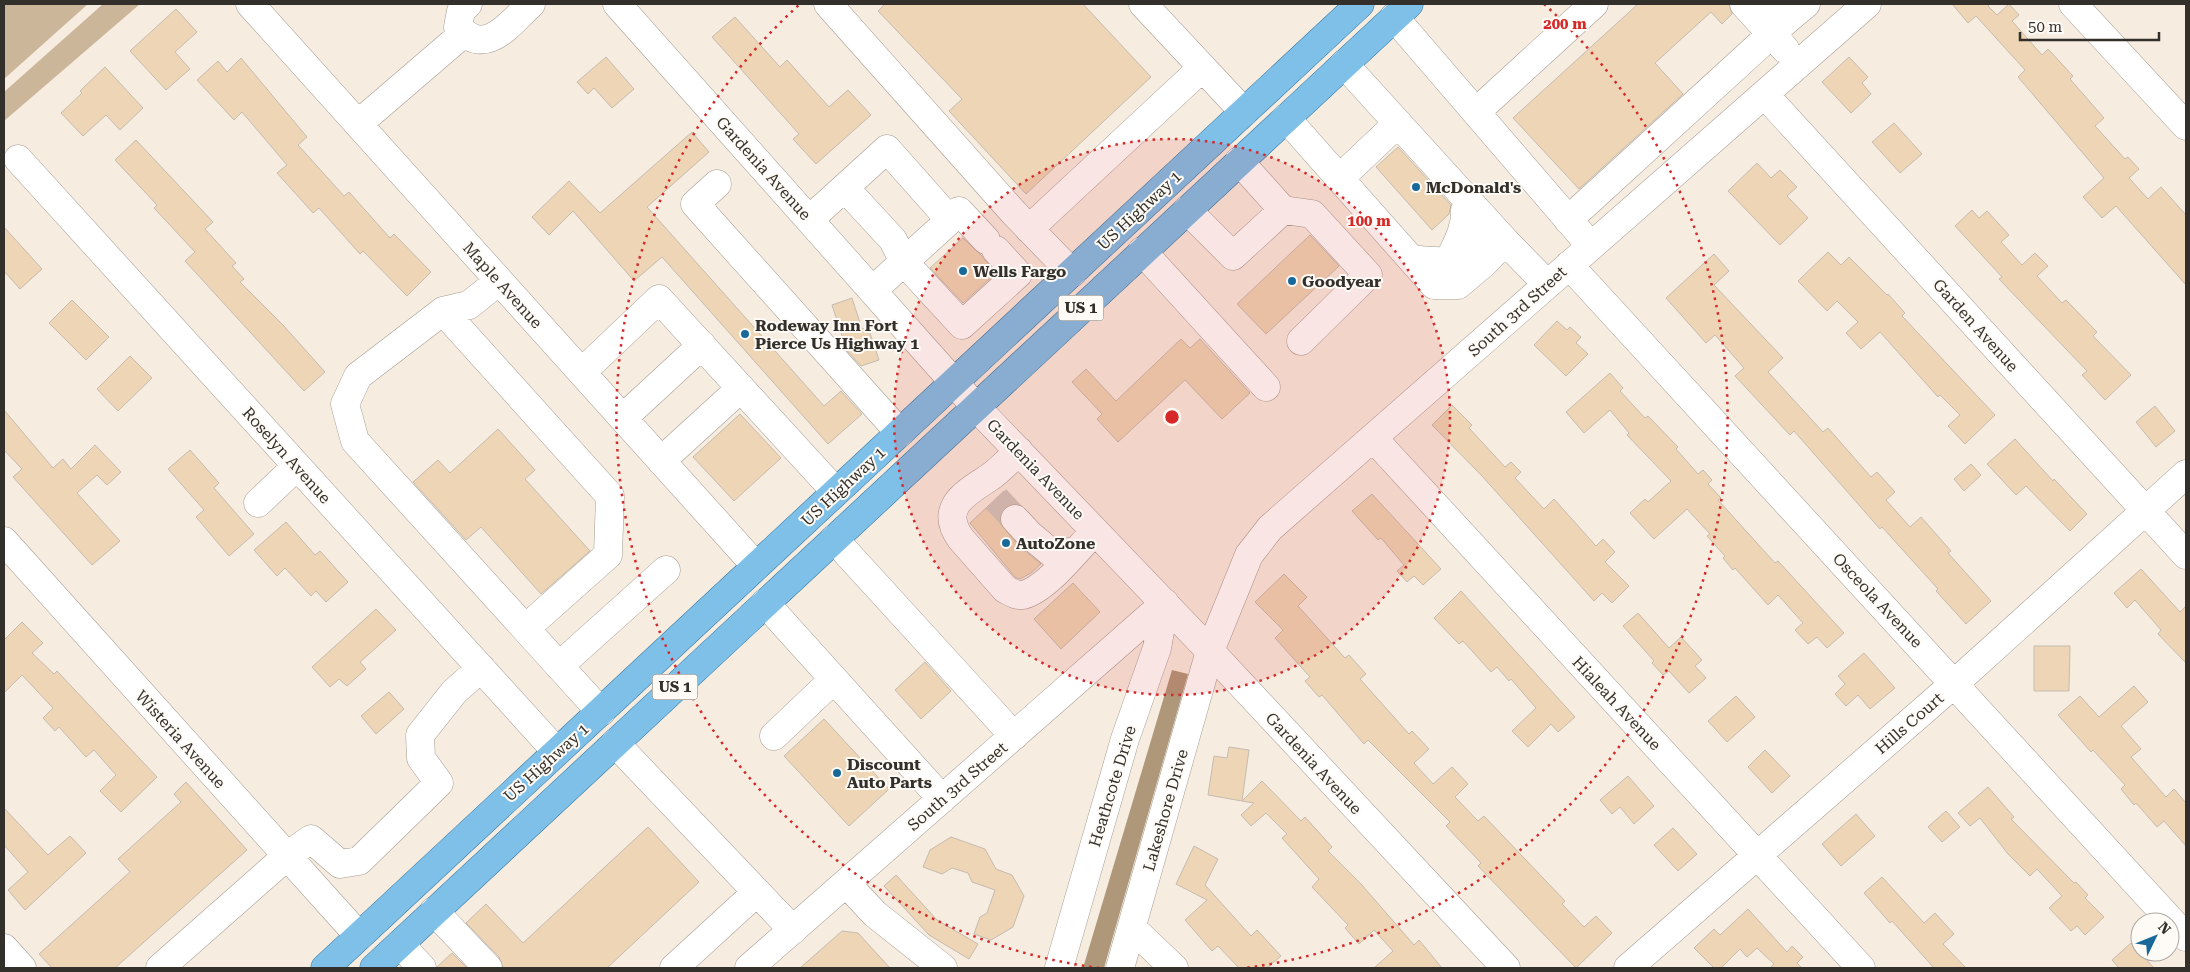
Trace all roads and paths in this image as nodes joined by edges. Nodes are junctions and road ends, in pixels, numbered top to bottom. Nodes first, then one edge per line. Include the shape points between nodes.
1 (250, 4) edge
2 (468, 4) edge
3 (531, 4) edge
4 (617, 4) edge
5 (828, 4) edge
6 (1143, 4) edge
7 (1360, 4) edge
8 (1594, 4) edge
9 (1744, 4) edge
10 (1867, 4) edge
11 (2073, 4) edge
12 (1402, 10) edge
13 (1786, 15) edge
14 (464, 33) junction
15 (1309, 51) junction
16 (1344, 64) junction
17 (1799, 64) junction
18 (1202, 68) junction
19 (1765, 95) junction
20 (1244, 112) junction
21 (1476, 112) junction
22 (1286, 118) junction
23 (358, 124) junction
24 (1401, 126) junction
25 (2186, 126) edge
26 (18, 159) dead end
27 (1234, 166) junction
28 (1340, 178) junction
29 (717, 184) dead end
30 (844, 188) junction
31 (1187, 210) junction
32 (1283, 210) junction
33 (810, 219) junction
34 (950, 220) junction
35 (1568, 220) junction
36 (1029, 229) junction
37 (1505, 241) junction
38 (1590, 246) junction
39 (1142, 251) junction
40 (1411, 260) junction
41 (904, 262) junction
42 (1569, 265) junction
43 (1072, 273) junction
44 (499, 281) junction
45 (1547, 284) junction
46 (873, 290) junction
47 (443, 311) junction
48 (1301, 341) dead end
49 (702, 345) junction
50 (582, 372) junction
51 (955, 382) junction
52 (1266, 387) dead end
53 (741, 388) junction
54 (976, 406) junction
55 (623, 418) junction
56 (900, 433) junction
57 (1374, 439) junction
58 (1019, 451) junction
59 (661, 461) junction
60 (297, 466) junction
61 (2186, 474) edge
62 (836, 492) junction
63 (258, 503) dead end
64 (2146, 511) junction
65 (1015, 519) tunnel mouth
66 (1095, 531) junction
67 (834, 539) junction
68 (4, 541) edge
69 (1075, 551) junction
70 (2186, 556) edge
71 (756, 566) junction
72 (666, 570) dead end
73 (764, 603) junction
74 (1165, 604) junction
75 (526, 628) junction
76 (1119, 644) junction
77 (1210, 651) junction
78 (1151, 665) junction
79 (559, 666) junction
80 (481, 668) junction
81 (833, 680) junction
82 (1955, 683) junction
83 (601, 712) junction
84 (774, 736) dead end
85 (1014, 736) junction
86 (614, 744) junction
87 (557, 752) junction
88 (942, 799) junction
89 (287, 856) junction
90 (1757, 856) junction
91 (853, 891) junction
92 (757, 892) junction
93 (434, 911) junction
94 (1132, 928) junction
95 (793, 930) junction
96 (359, 936) junction
97 (2186, 937) edge
98 (400, 944) junction
99 (4, 948) edge
100 (167, 966) edge
101 (22, 968) edge
102 (325, 968) edge
103 (374, 968) edge
104 (422, 968) edge
105 (488, 968) edge
106 (674, 968) edge
107 (749, 968) edge
108 (944, 968) edge
109 (1059, 968) edge
110 (1120, 968) edge
111 (1174, 968) edge
112 (1506, 968) edge
113 (1628, 968) edge
114 (1861, 968) edge

1 - 23 street, Maple Avenue
2 - 14 street via 461,11 458,27
3 - 14 street via 499,35 482,40 468,38
4 - 33 street, Gardenia Avenue
5 - 36 street
6 - 18 street
7 - 15 main road, US Highway 1 / US 1
8 - 21 street
9 - 13 street
10 - 17 street, South 3rd Street
11 - 25 street
12 - 16 main road, US Highway 1 / US 1
12 - 21 street
13 - 17 street
13 - 35 street
14 - 23 street
15 - 20 main road, US Highway 1 / US 1
15 - 22 main road via 1287,94
16 - 22 main road, US Highway 1 / US 1
16 - 24 street
17 - 19 street, South 3rd Street
18 - 20 street
18 - 36 street
19 - 38 street, South 3rd Street
19 - 64 street, Garden Avenue
20 - 27 main road via 1247,123 1245,136
20 - 43 main road, US Highway 1 / US 1
21 - 35 street
22 - 27 main road, US Highway 1 / US 1
22 - 28 street
23 - 44 street, Maple Avenue
24 - 28 street
24 - 37 street
24 - 40 street via 1404,142 1483,234 1479,248 1470,255 1441,263
26 - 60 street, Roselyn Avenue
27 - 31 main road, US Highway 1 / US 1
27 - 32 street
28 - 40 street
29 - 56 street via 695,204
30 - 33 street
30 - 34 street via 887,149
30 - 41 street via 893,240
31 - 32 street via 1233,256
31 - 39 main road, US Highway 1 / US 1
32 - 48 street via 1312,214 1368,275
33 - 46 street, Gardenia Avenue
34 - 41 street
34 - 41 street via 959,211 1018,274 962,325
35 - 38 street
36 - 43 street
37 - 40 street via 1458,285 1434,285
37 - 45 street
38 - 42 street, South 3rd Street
39 - 52 street
39 - 54 main road, US Highway 1 / US 1
41 - 46 street
42 - 45 street, South 3rd Street
42 - 82 street, Osceola Avenue
43 - 51 main road, US Highway 1 / US 1
44 - 47 street via 469,305
44 - 50 street, Maple Avenue
45 - 57 street, South 3rd Street
46 - 51 street, Gardenia Avenue
47 - 75 street via 610,496 608,555
47 - 75 street via 358,376 345,404 355,441
49 - 50 street via 659,299
49 - 53 street
49 - 55 street
50 - 55 street, Maple Avenue
51 - 54 street, Gardenia Avenue
51 - 56 main road, US Highway 1 / US 1
53 - 59 street
53 - 62 street
54 - 58 street, Gardenia Avenue
54 - 67 main road, US Highway 1 / US 1
55 - 59 street, Maple Avenue
56 - 62 main road, US Highway 1 / US 1
57 - 77 street, South 3rd Street via 1270,528 1249,555
57 - 90 street, Hialeah Avenue
58 - 66 street, Gardenia Avenue
58 - 69 street via 993,488 977,484 958,500 952,520 955,531 1014,594 1023,595 1038,587 1056,574
59 - 71 street, Maple Avenue
60 - 63 street
60 - 80 street, Roselyn Avenue
61 - 64 street, Hills Court
62 - 71 main road, US Highway 1 / US 1
64 - 70 street, Garden Avenue
64 - 82 street, Hills Court
65 - 69 street via 1054,555
66 - 69 street
66 - 74 street, Gardenia Avenue
67 - 73 main road, US Highway 1 / US 1
67 - 85 street
68 - 89 street, Wisteria Avenue
71 - 83 main road, US Highway 1 / US 1
72 - 79 street
73 - 81 street
73 - 86 main road, US Highway 1 / US 1
74 - 76 street, South 3rd Street
74 - 77 street, Gardenia Avenue
74 - 78 street, Heathcote Drive
75 - 79 street
76 - 78 street via 1132,648
76 - 85 street, South 3rd Street
77 - 94 street, Lakeshore Drive
77 - 112 street, Gardenia Avenue
78 - 109 street, Heathcote Drive via 1125,739
79 - 83 street
80 - 87 street, Roselyn Avenue
80 - 89 street via 454,692 420,735 421,758 439,783 359,861 340,864 311,839
81 - 84 street
81 - 88 street
82 - 90 street, Hills Court
82 - 97 street, Osceola Avenue
83 - 87 main road, US Highway 1 / US 1
85 - 88 street, South 3rd Street
86 - 92 street
86 - 93 main road, US Highway 1 / US 1
87 - 96 main road, US Highway 1 / US 1
88 - 91 street, South 3rd Street
89 - 96 street, Wisteria Avenue
89 - 100 street
90 - 113 street, Hills Court
90 - 114 street, Hialeah Avenue
91 - 95 street, South 3rd Street
91 - 108 street via 876,914
92 - 95 street
92 - 106 street
93 - 98 main road, US Highway 1 / US 1
93 - 105 street
94 - 110 street, Lakeshore Drive
94 - 111 street
95 - 107 street, South 3rd Street
96 - 102 main road, US Highway 1 / US 1
98 - 103 main road, US Highway 1 / US 1
98 - 104 street
99 - 101 street

